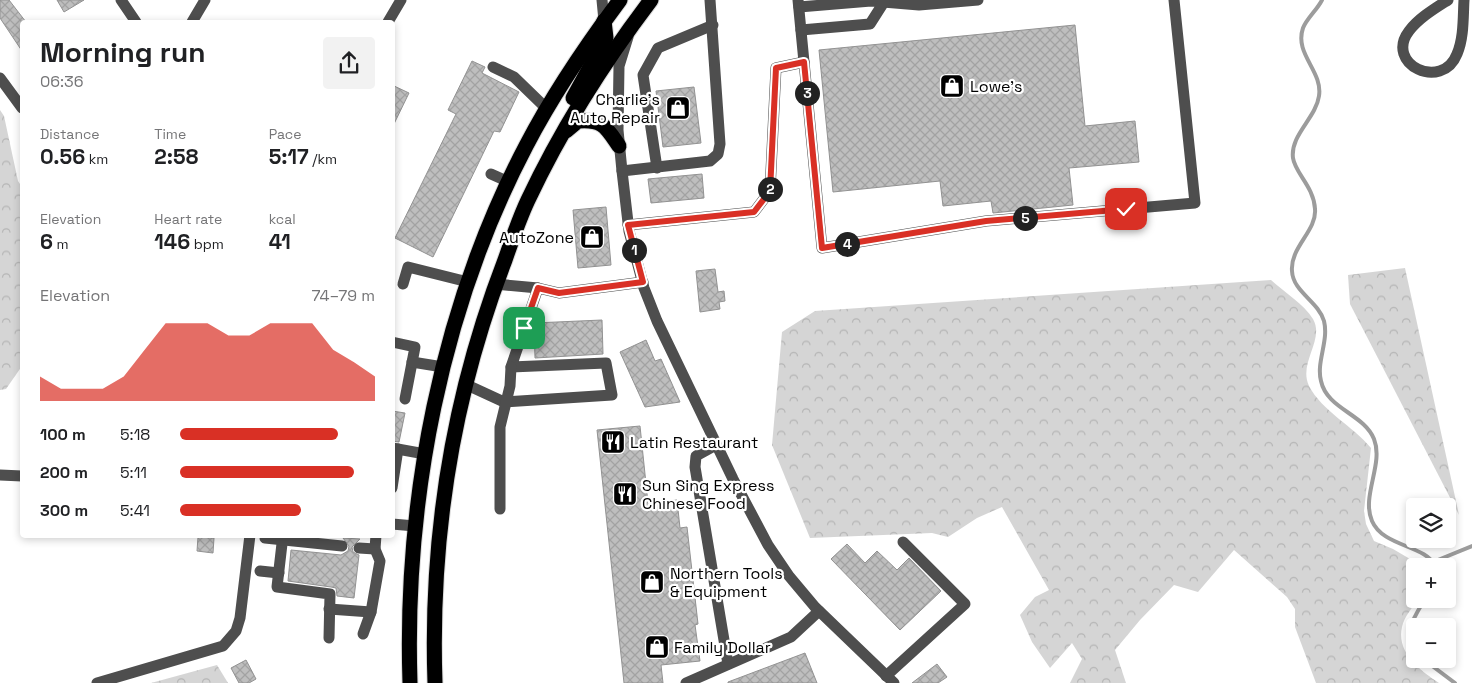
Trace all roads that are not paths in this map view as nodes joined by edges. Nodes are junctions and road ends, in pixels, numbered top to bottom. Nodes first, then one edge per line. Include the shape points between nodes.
1 (121, 0) edge
2 (205, 0) edge
3 (401, 0) edge
4 (602, 0) edge
5 (620, 0) edge
6 (651, 0) edge
7 (710, 0) edge
8 (978, 0) edge
9 (1174, 0) edge
10 (1448, 0) edge
11 (1464, 0) edge
12 (884, 2) junction
13 (798, 4) edge
14 (135, 20) edge
15 (193, 20) edge
16 (389, 20) edge
17 (604, 21) junction
18 (713, 25) junction
19 (632, 26) junction
20 (801, 30) junction
21 (804, 62) junction
22 (494, 67) dead end
23 (0, 78) edge
24 (20, 105) edge
25 (547, 109) junction
26 (562, 136) junction
27 (619, 146) junction
28 (657, 168) junction
29 (622, 171) junction
30 (491, 174) dead end
31 (509, 182) junction
32 (528, 200) junction
33 (628, 225) junction
34 (468, 282) junction
35 (643, 282) junction
36 (404, 284) dead end
37 (496, 284) junction
38 (538, 288) junction
39 (395, 343) edge
40 (412, 362) junction
41 (443, 367) junction
42 (511, 367) junction
43 (465, 384) junction
44 (405, 399) dead end
45 (504, 402) junction
46 (716, 445) junction
47 (395, 448) edge
48 (425, 454) junction
49 (0, 475) edge
50 (20, 476) edge
51 (500, 509) dead end
52 (417, 511) junction
53 (442, 514) junction
54 (395, 524) edge
55 (415, 526) junction
56 (440, 529) junction
57 (250, 538) edge
58 (283, 538) edge
59 (290, 538) edge
60 (376, 538) edge
61 (903, 542) dead end
62 (342, 546) dead end
63 (359, 548) dead end
64 (375, 549) junction
65 (260, 571) dead end
66 (279, 573) junction
67 (329, 608) junction
68 (819, 611) junction
69 (371, 612) junction
70 (363, 634) dead end
71 (329, 638) dead end
72 (728, 664) junction
73 (890, 679) edge
74 (97, 683) edge
75 (410, 683) edge
76 (435, 683) edge
77 (686, 683) edge

1 - 14 street
2 - 15 street
3 - 16 street
4 - 17 street
5 - 17 highway
6 - 19 highway
7 - 18 street
8 - 12 street via 919,5
9 - 21 street via 1195,203 986,221 822,248
10 - 11 street via 1408,32 1404,42 1408,62 1423,72 1444,70 1457,55
12 - 13 street
12 - 20 street via 870,24
13 - 20 street
17 - 25 highway
17 - 32 highway via 606,38 547,142
18 - 28 street via 658,48 643,75
18 - 28 street via 718,154 710,161
19 - 26 highway
19 - 27 street via 619,66
20 - 21 street
21 - 33 street via 776,68 770,191 754,212
22 - 25 street via 514,77
23 - 24 street
25 - 31 highway
26 - 27 highway via 578,121 589,120 600,122 607,128
26 - 32 highway
27 - 29 street
28 - 29 street
29 - 33 street
30 - 31 street
31 - 34 highway
32 - 37 highway
33 - 35 street
34 - 36 street via 408,267
34 - 41 highway
35 - 38 street via 559,293
35 - 46 street via 657,321
37 - 38 street
37 - 43 highway
38 - 42 street
39 - 40 street via 415,347
40 - 41 street
40 - 44 street
41 - 48 highway
42 - 45 street via 510,386
42 - 45 street via 606,363 612,395
43 - 45 street
43 - 53 highway via 446,474
45 - 51 street via 500,427
46 - 68 street via 768,545
46 - 72 street via 696,456 694,466
47 - 48 street
48 - 52 highway
49 - 50 street
52 - 53 highway
52 - 55 highway
53 - 56 highway
54 - 55 street
55 - 56 highway
55 - 75 highway via 408,641
56 - 76 highway via 435,593
57 - 74 street via 240,618 236,631 223,646
58 - 66 street
59 - 62 street
60 - 64 street
61 - 73 street via 964,604
63 - 64 street
64 - 69 street via 380,561
65 - 66 street
66 - 67 street via 277,587 330,594
67 - 69 street
67 - 71 street
68 - 72 street via 791,637
68 - 73 street
69 - 70 street
72 - 77 street

